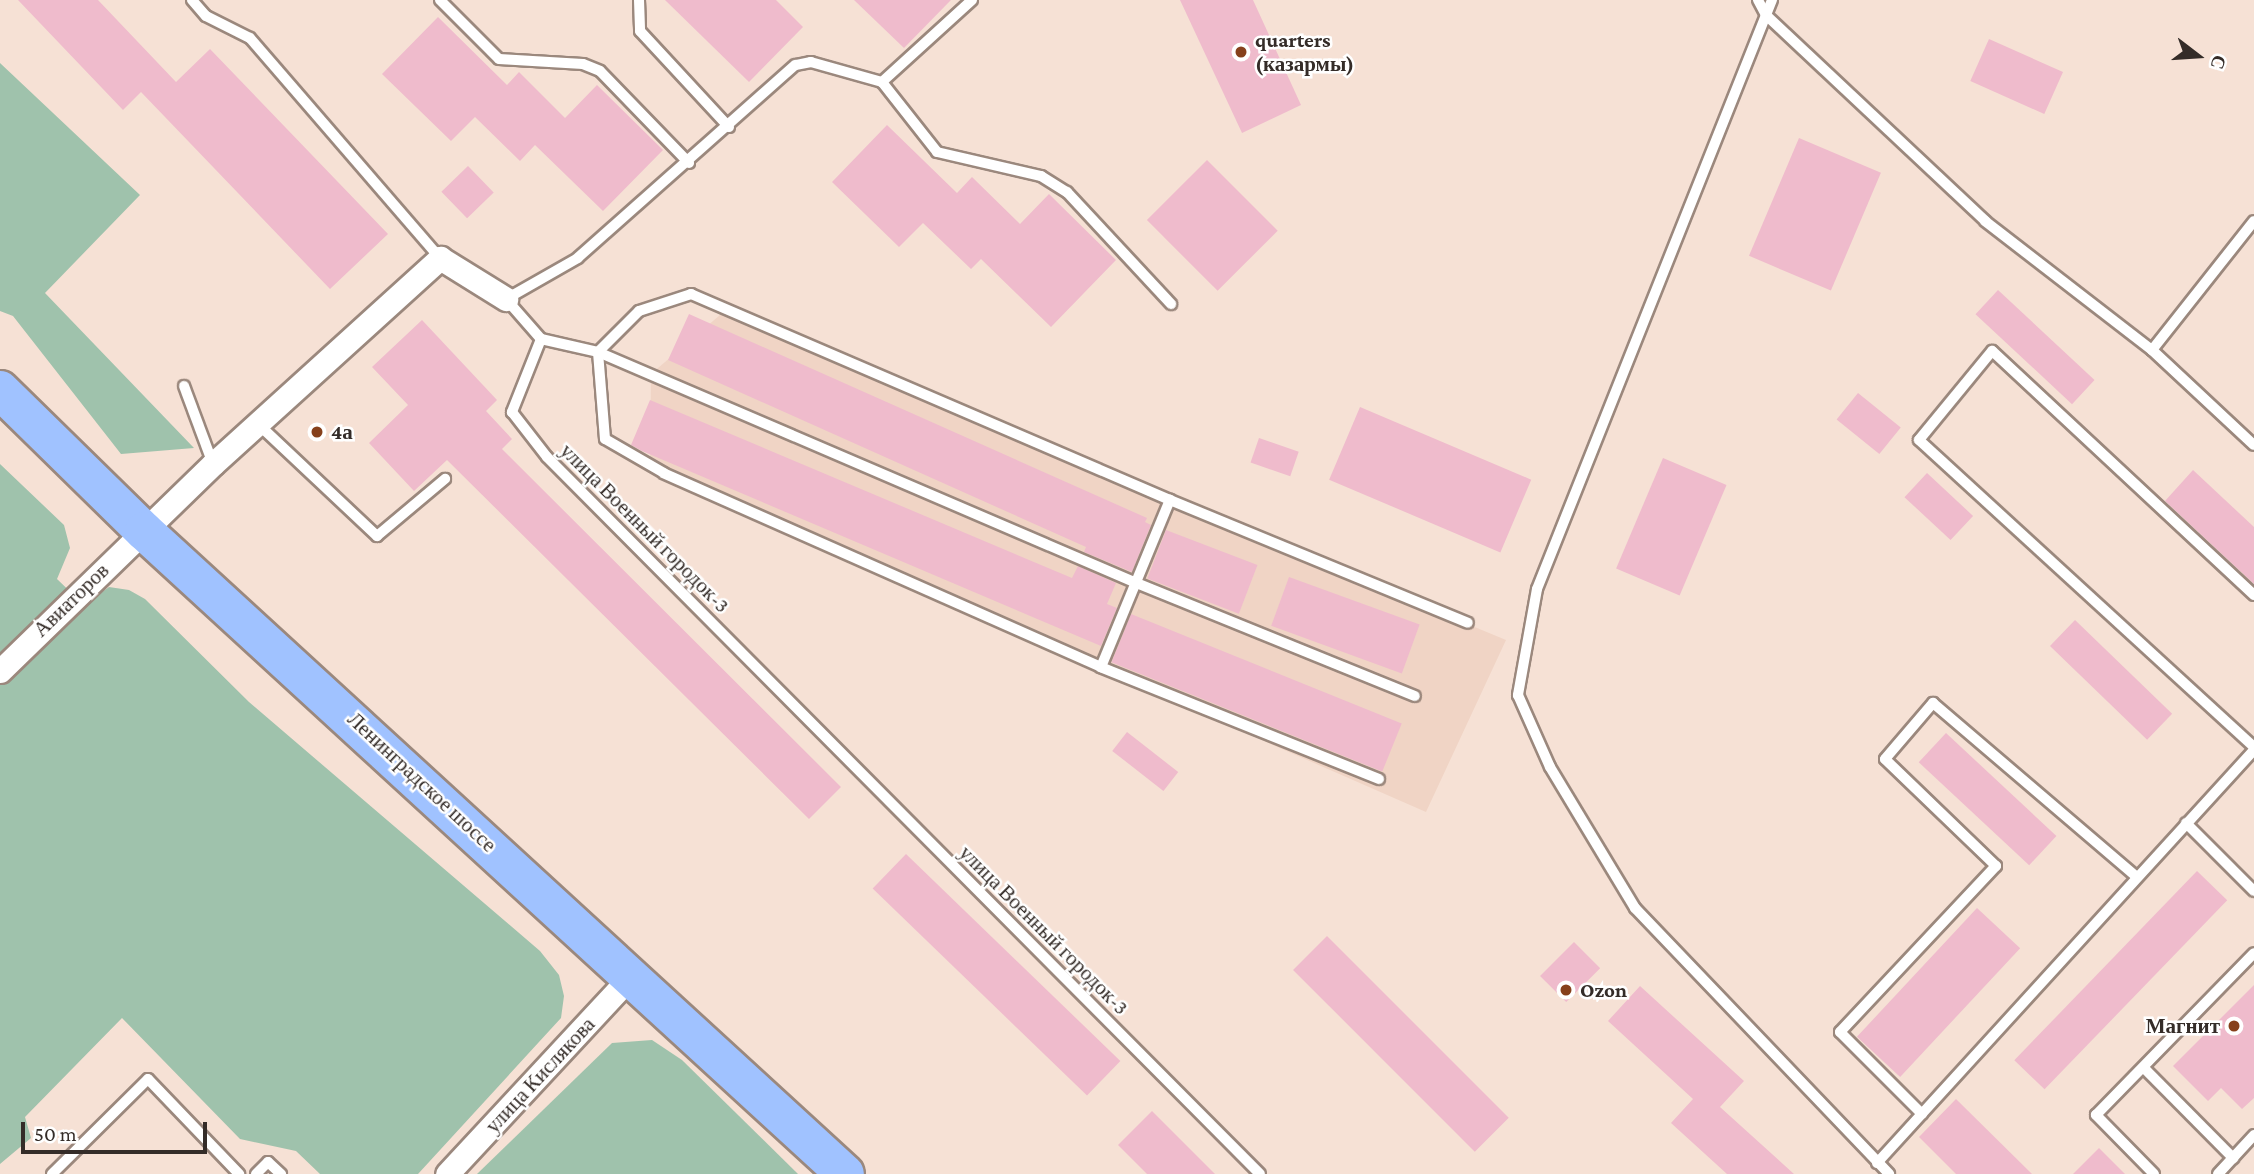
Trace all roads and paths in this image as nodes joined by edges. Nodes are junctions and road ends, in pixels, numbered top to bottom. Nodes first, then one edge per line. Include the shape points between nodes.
1 (192, 0) edge
2 (440, 0) edge
3 (639, 0) edge
4 (972, 0) edge
5 (1758, 0) edge
6 (1773, 0) edge
7 (1766, 15) junction
8 (882, 82) junction
9 (729, 127) junction
10 (689, 163) junction
11 (2254, 221) edge
12 (440, 258) junction
13 (506, 299) junction
14 (1171, 304) dead end
15 (541, 339) junction
16 (2152, 350) junction
17 (598, 352) junction
18 (184, 386) dead end
19 (0, 390) edge
20 (257, 423) junction
21 (2254, 445) edge
22 (213, 464) junction
23 (444, 479) dead end
24 (1170, 500) junction
25 (144, 531) junction
26 (1134, 582) junction
27 (2254, 595) edge
28 (1468, 622) dead end
29 (1101, 667) junction
30 (0, 671) edge
31 (1415, 696) dead end
32 (2254, 748) edge
33 (1379, 779) dead end
34 (2186, 823) junction
35 (2137, 877) junction
36 (2254, 891) edge
37 (2254, 953) edge
38 (632, 975) junction
39 (2144, 1068) junction
40 (1922, 1114) junction
41 (2254, 1135) edge
42 (2233, 1158) junction
43 (1877, 1163) junction
44 (52, 1174) edge
45 (239, 1174) edge
46 (256, 1174) edge
47 (281, 1174) edge
48 (447, 1174) edge
49 (845, 1174) edge
50 (1260, 1174) edge
51 (1889, 1174) edge
52 (2154, 1174) edge
53 (2218, 1174) edge

1 - 12 lane via 205,16 250,38
2 - 10 lane via 499,60 583,64 600,71
3 - 9 lane via 640,31
4 - 8 lane
5 - 7 lane
6 - 7 lane
7 - 16 lane via 1985,221
7 - 43 lane via 1537,589 1518,695 1550,768 1635,908
8 - 9 lane via 811,62 795,65
8 - 14 lane via 937,152 1041,176 1068,192
9 - 10 lane
10 - 13 lane via 578,258
11 - 16 lane
12 - 13 street
12 - 20 street, Авиаторов
13 - 15 lane
15 - 17 lane
15 - 50 lane, улица Военный городок-3 via 512,412 547,457
16 - 21 lane
17 - 24 lane via 639,311 691,294
17 - 26 lane
17 - 29 lane via 605,439 664,473
18 - 22 lane
19 - 25 highway, Ленинградское шоссе
20 - 22 street, Авиаторов
20 - 23 lane via 377,536
22 - 25 street, Авиаторов
24 - 26 lane
24 - 28 lane
25 - 30 street, Авиаторов
25 - 38 highway, Ленинградское шоссе
26 - 29 lane
26 - 31 lane
27 - 32 lane via 1992,351 1919,440
29 - 33 lane
32 - 34 lane
34 - 35 lane
34 - 36 lane
35 - 40 lane
35 - 40 lane via 1933,703 1885,759 1996,866 1840,1032
37 - 39 lane
38 - 48 street, улица Кислякова
38 - 49 highway, Ленинградское шоссе
39 - 42 lane
39 - 52 lane via 2096,1115
40 - 43 lane
41 - 42 lane
42 - 53 lane
43 - 51 lane
44 - 45 lane via 148,1079
46 - 47 lane via 268,1162

